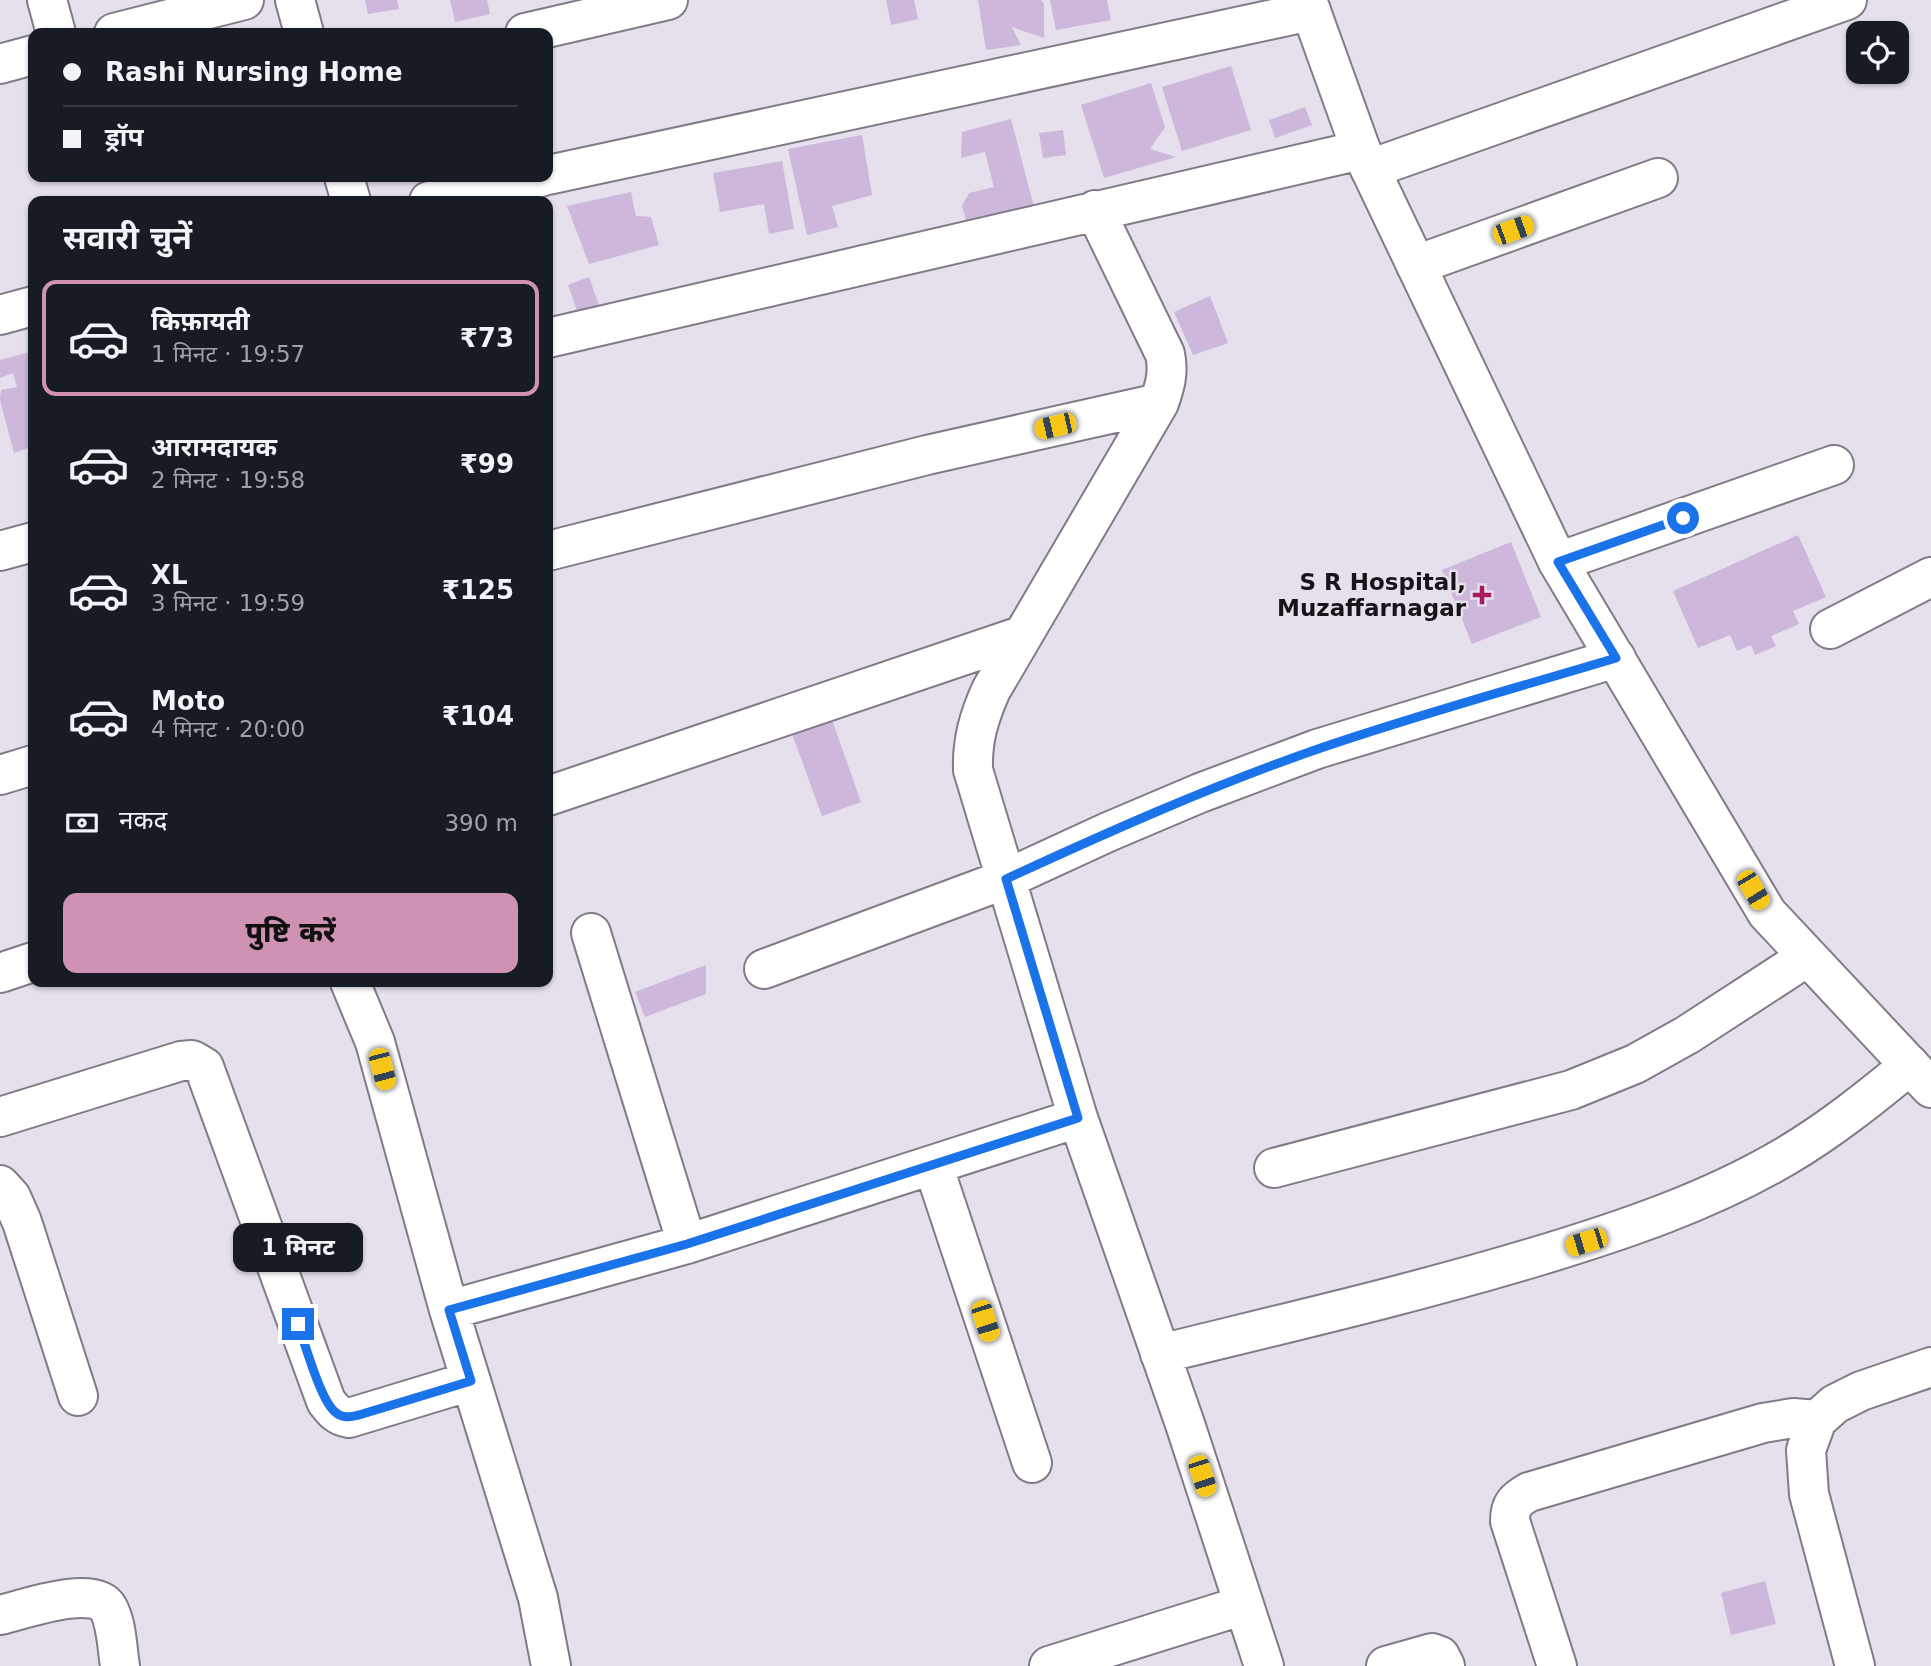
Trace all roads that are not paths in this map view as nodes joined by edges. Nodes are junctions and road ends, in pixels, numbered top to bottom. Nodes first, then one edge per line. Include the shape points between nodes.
1 (47, 0) edge
2 (244, 0) edge
3 (295, 0) edge
4 (668, 0) edge
5 (1847, 0) edge
6 (1309, 6) edge
7 (55, 28) edge
8 (134, 28) edge
9 (303, 28) edge
10 (548, 28) edge
11 (28, 56) edge
12 (0, 64) edge
13 (1366, 160) junction
14 (553, 174) edge
15 (1658, 178) dead end
16 (518, 182) edge
17 (452, 196) edge
18 (1095, 210) junction
19 (1416, 265) junction
20 (28, 307) edge
21 (0, 315) edge
22 (553, 337) edge
23 (1159, 403) junction
24 (1834, 465) dead end
25 (28, 543) edge
26 (553, 550) edge
27 (0, 551) edge
28 (1558, 562) junction
29 (1931, 577) edge
30 (1830, 629) dead end
31 (1021, 636) junction
32 (1616, 658) junction
33 (28, 767) edge
34 (0, 775) edge
35 (553, 794) edge
36 (1006, 879) junction
37 (591, 933) dead end
38 (1808, 957) junction
39 (28, 964) edge
40 (764, 969) dead end
41 (0, 972) edge
42 (352, 987) edge
43 (1920, 1077) edge
44 (0, 1117) edge
45 (1078, 1118) junction
46 (933, 1164) junction
47 (1274, 1168) dead end
48 (0, 1185) edge
49 (687, 1244) junction
50 (449, 1310) junction
51 (1160, 1354) junction
52 (1931, 1367) edge
53 (471, 1381) junction
54 (78, 1396) dead end
55 (1817, 1420) junction
56 (1032, 1463) dead end
57 (1244, 1605) junction
58 (0, 1615) edge
59 (120, 1666) edge
60 (551, 1666) edge
61 (1049, 1666) edge
62 (1264, 1666) edge
63 (1386, 1666) edge
64 (1445, 1666) edge
65 (1557, 1666) edge
66 (1854, 1666) edge

1 - 7 street
2 - 8 street
3 - 9 street
4 - 10 street
5 - 13 street
6 - 13 street
6 - 14 street
11 - 12 street
13 - 18 street
13 - 19 street
15 - 19 street
16 - 17 street
18 - 22 street
18 - 23 street via 1164,354 1166,385
19 - 28 street
20 - 21 street
23 - 26 street via 926,455
23 - 31 street
24 - 28 street
25 - 27 street
28 - 32 street
29 - 30 street
31 - 35 street
31 - 36 street via 979,718 973,747 973,770
32 - 36 street via 1317,749 1200,793
32 - 38 street via 1767,913
33 - 34 street
36 - 40 street
36 - 45 street
37 - 49 street
38 - 43 street
38 - 47 street via 1635,1064 1571,1090
39 - 41 street
42 - 50 street via 375,1042
43 - 51 street via 1859,1108 1785,1156 1699,1199 1611,1234 1460,1280
44 - 53 street via 192,1060 204,1067 333,1411 349,1418
45 - 46 street
45 - 51 street
46 - 49 street
46 - 56 street
48 - 54 street via 22,1222
49 - 50 street
50 - 53 street
51 - 57 street
52 - 55 street via 1861,1391
53 - 60 street via 538,1598
55 - 65 street via 1763,1423 1515,1500 1510,1521
55 - 66 street via 1806,1450 1809,1494
57 - 61 street
57 - 62 street
58 - 59 street via 77,1597 97,1599 109,1610
63 - 64 street via 1433,1653

